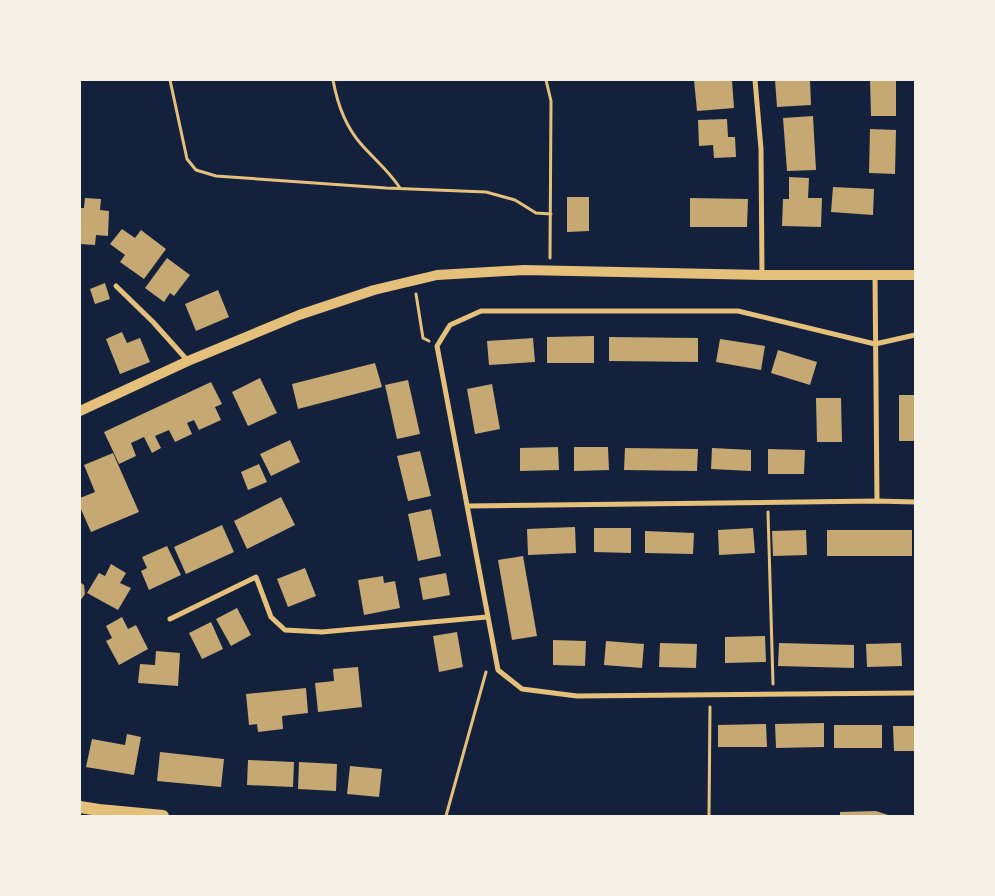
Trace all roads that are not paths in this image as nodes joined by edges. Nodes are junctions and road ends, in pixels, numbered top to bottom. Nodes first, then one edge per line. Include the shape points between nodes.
1 (755, 80) edge
2 (762, 275) junction
3 (875, 275) junction
4 (915, 275) edge
5 (116, 286) dead end
6 (915, 335) edge
7 (875, 344) junction
8 (188, 361) junction
9 (80, 411) edge
10 (877, 501) junction
11 (915, 502) edge
12 (468, 506) junction
13 (487, 617) junction
14 (170, 619) dead end
15 (915, 693) edge
16 (80, 807) edge
17 (163, 816) edge

1 - 2 street via 761,149
2 - 3 main road
2 - 8 main road via 524,270 437,275 374,290 299,315
3 - 4 main road
3 - 7 street
5 - 8 street
6 - 7 street
7 - 10 street
7 - 12 street via 738,310 481,311 450,325 437,346
8 - 9 main road
10 - 11 street
10 - 12 street
12 - 13 street
13 - 14 street via 322,632 285,630 271,617 256,577
13 - 15 street via 498,670 522,689 578,696
16 - 17 main road

